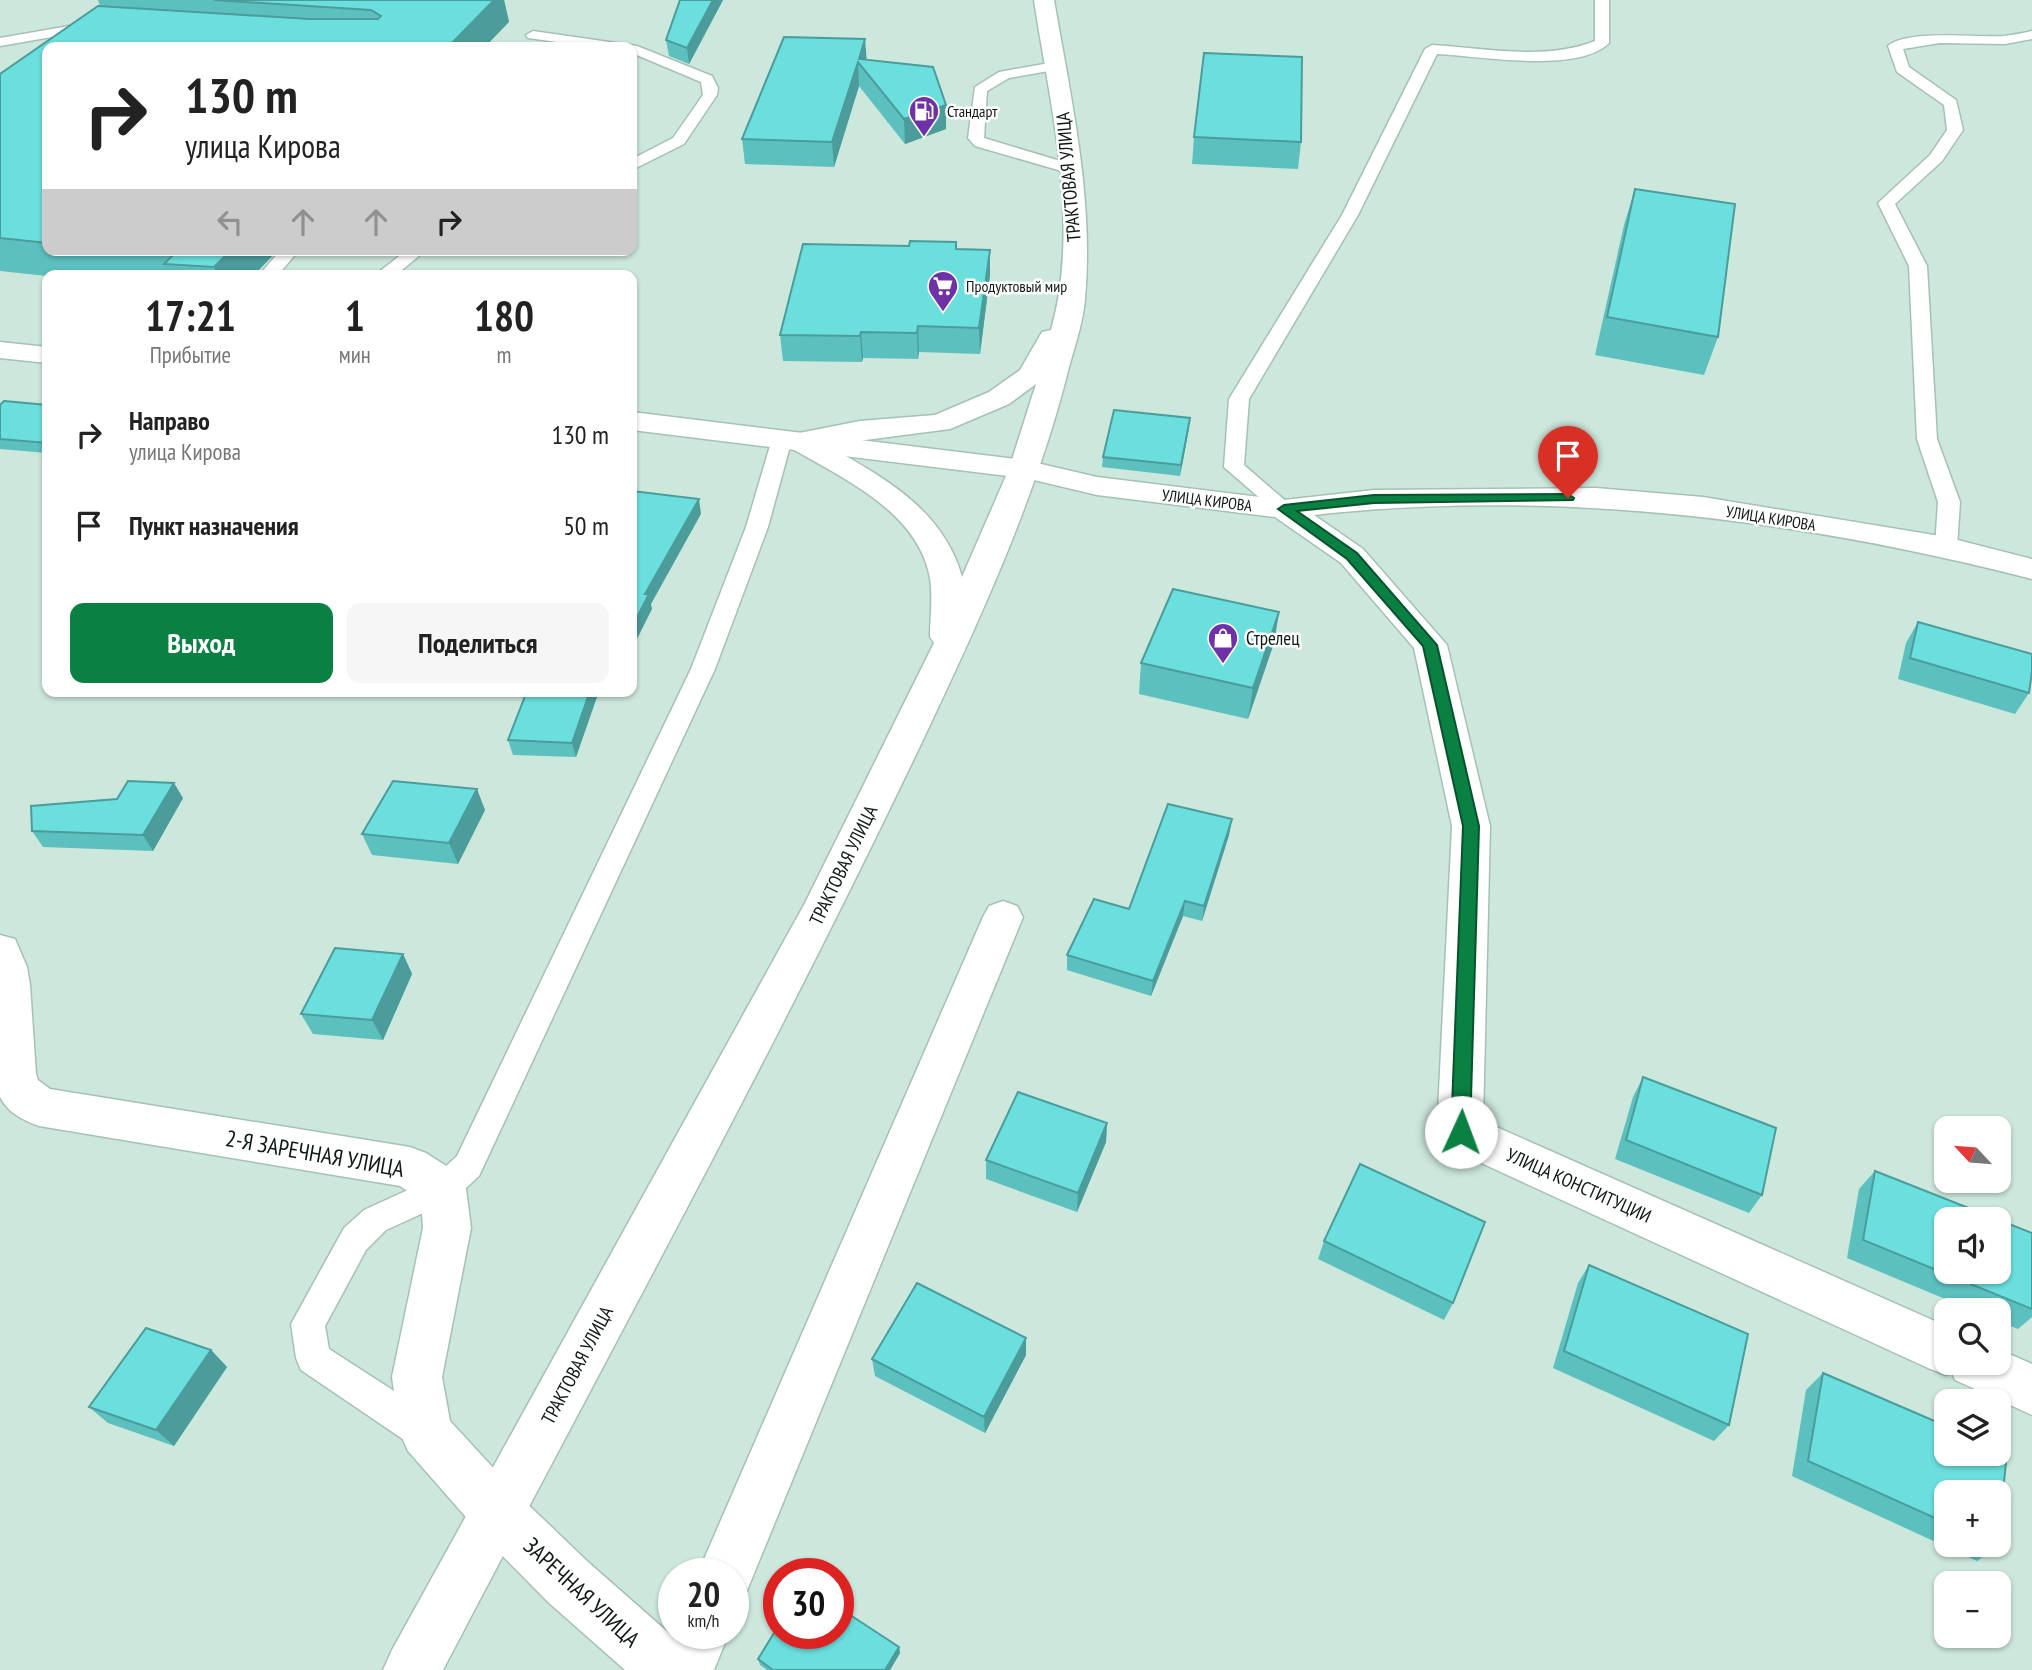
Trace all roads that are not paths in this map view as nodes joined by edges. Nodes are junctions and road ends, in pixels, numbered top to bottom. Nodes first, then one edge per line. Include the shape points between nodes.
1 (1044, 0) edge
2 (1602, 0) edge
3 (116, 30) edge
4 (533, 35) dead end
5 (2032, 35) edge
6 (0, 42) edge
7 (586, 42) edge
8 (637, 50) edge
9 (1055, 66) junction
10 (637, 162) edge
11 (1071, 169) junction
12 (285, 256) edge
13 (408, 256) edge
14 (273, 270) edge
15 (390, 270) edge
16 (1072, 303) junction
17 (0, 350) edge
18 (42, 354) edge
19 (637, 422) edge
20 (791, 440) junction
21 (1024, 469) junction
22 (1284, 509) junction
23 (1946, 547) junction
24 (2032, 569) edge
25 (948, 650) junction
26 (1003, 917) dead end
27 (0, 951) edge
28 (20, 1104) edge
29 (443, 1189) junction
30 (1934, 1346) edge
31 (1999, 1375) edge
32 (2032, 1390) edge
33 (426, 1433) junction
34 (498, 1513) junction
35 (732, 1558) edge
36 (694, 1649) edge
37 (412, 1670) edge
38 (668, 1670) edge
39 (685, 1670) edge

1 - 9 main road, ТРАКТОВАЯ УЛИЦА
2 - 22 lane via 1602,43 1578,53 1546,56 1432,49 1350,215 1239,399 1234,467
3 - 6 lane via 69,30
4 - 7 lane
5 - 23 lane via 1895,46 1902,69 1951,103 1955,130 1936,158 1886,203 1918,265 1927,439 1949,502
8 - 10 lane via 707,79 711,88 679,141
9 - 11 main road, ТРАКТОВАЯ УЛИЦА
9 - 11 lane via 984,84 976,138 980,143
11 - 16 main road, ТРАКТОВАЯ УЛИЦА via 1075,223
12 - 14 lane
13 - 15 lane
16 - 20 main road via 1031,375 999,398 940,423
16 - 21 main road, ТРАКТОВАЯ УЛИЦА
17 - 18 main road
19 - 20 main road, УЛИЦА КИРОВА
20 - 21 main road, УЛИЦА КИРОВА
20 - 25 main road via 892,498 928,530 946,574
20 - 29 lane via 703,668 468,1166
21 - 22 main road, УЛИЦА КИРОВА via 1097,486
21 - 25 main road, ТРАКТОВАЯ УЛИЦА
22 - 23 main road, УЛИЦА КИРОВА via 1374,499 1596,497 1703,506
22 - 30 main road, УЛИЦА КОНСТИТУЦИИ via 1352,556 1430,645 1471,826 1461,1132
23 - 24 main road, УЛИЦА КИРОВА
25 - 34 main road, ТРАКТОВАЯ УЛИЦА via 823,907
26 - 35 main road
27 - 28 main road, 2-Я ЗАРЕЧНАЯ УЛИЦА via 8,968 9,1056
28 - 29 main road, 2-Я ЗАРЕЧНАЯ УЛИЦА via 410,1167
29 - 33 main road via 447,1228 417,1377
29 - 33 lane via 375,1220 355,1239 307,1324 313,1358
31 - 32 main road
33 - 34 main road
34 - 37 main road, ТРАКТОВАЯ УЛИЦА
34 - 38 main road, ЗАРЕЧНАЯ УЛИЦА
36 - 39 main road

